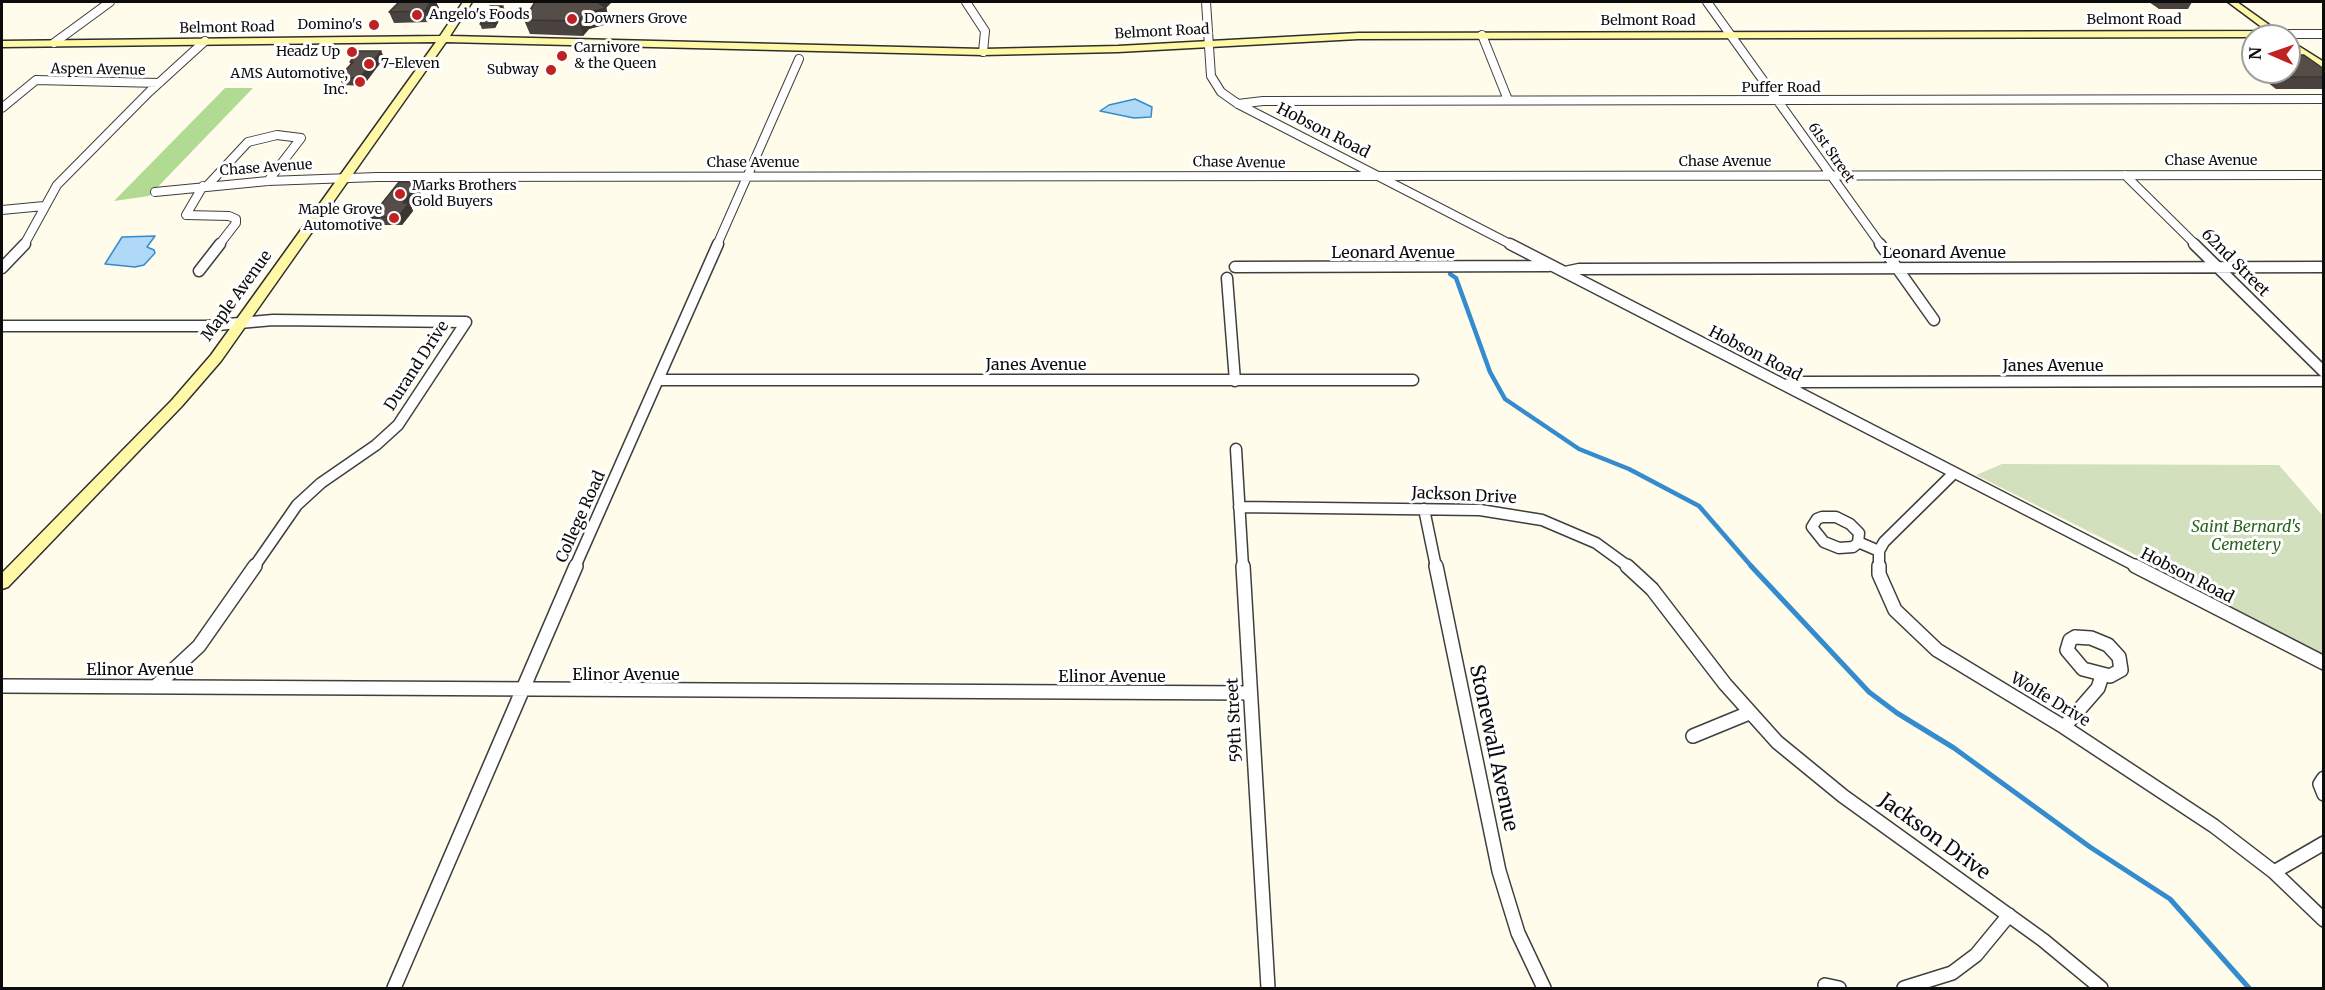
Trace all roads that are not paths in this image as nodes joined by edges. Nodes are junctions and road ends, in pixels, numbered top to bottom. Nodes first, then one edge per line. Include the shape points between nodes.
1 (110, 2) edge
2 (467, 2) edge
3 (966, 2) edge
4 (1206, 2) edge
5 (1707, 2) edge
6 (2232, 2) edge
7 (2263, 24) edge
8 (1731, 34) junction
9 (2301, 34) edge
10 (2324, 34) edge
11 (1482, 35) junction
12 (2241, 35) edge
13 (444, 39) junction
14 (205, 41) junction
15 (1208, 43) junction
16 (2, 44) edge
17 (54, 44) junction
18 (2301, 51) edge
19 (983, 52) junction
20 (799, 59) dead end
21 (2324, 67) edge
22 (159, 83) junction
23 (2324, 99) edge
24 (1508, 100) junction
25 (1777, 100) junction
26 (1238, 104) junction
27 (2, 108) edge
28 (2125, 175) junction
29 (2324, 175) edge
30 (1831, 176) junction
31 (346, 177) junction
32 (747, 177) junction
33 (1379, 177) junction
34 (268, 181) junction
35 (205, 186) junction
36 (155, 192) dead end
37 (44, 206) junction
38 (2, 210) edge
39 (1552, 266) junction
40 (1235, 267) dead end
41 (2217, 267) junction
42 (2324, 267) edge
43 (2, 268) edge
44 (1897, 268) junction
45 (199, 271) dead end
46 (1565, 272) junction
47 (1227, 278) dead end
48 (1934, 320) dead end
49 (241, 323) junction
50 (2, 326) edge
51 (2324, 372) edge
52 (659, 380) junction
53 (1413, 380) dead end
54 (1235, 381) junction
55 (2324, 381) edge
56 (1783, 385) junction
57 (1236, 449) dead end
58 (1953, 474) junction
59 (1239, 507) junction
60 (1424, 509) junction
61 (1858, 542) dead end
62 (1879, 551) junction
63 (2, 583) edge
64 (2324, 663) edge
65 (2102, 676) dead end
66 (2, 686) edge
67 (156, 687) junction
68 (521, 691) junction
69 (1250, 693) junction
70 (1749, 713) junction
71 (2064, 727) junction
72 (1693, 736) dead end
73 (2324, 778) edge
74 (2324, 794) edge
75 (2324, 843) edge
76 (2274, 872) junction
77 (2009, 915) junction
78 (2324, 920) edge
79 (394, 988) edge
80 (1268, 988) edge
81 (1544, 988) edge
82 (1904, 988) edge
83 (2101, 988) edge

1 - 17 street
2 - 13 main road, Maple Avenue
3 - 19 street via 986,32
4 - 15 street
5 - 8 street, 61st Street
6 - 7 main road
8 - 11 main road, Belmont Road
8 - 12 main road, Belmont Road
8 - 25 street, 61st Street
9 - 10 street, Belmont Road
11 - 15 main road, Belmont Road via 1306,37
11 - 24 street
13 - 14 main road, Belmont Road
13 - 19 main road, Belmont Road
13 - 31 main road, Maple Avenue
14 - 17 main road, Belmont Road
14 - 22 street
15 - 19 main road, Belmont Road
15 - 26 street, Hobson Road via 1209,68 1215,83
16 - 17 main road, Belmont Road
18 - 21 main road
20 - 32 street, College Road
22 - 27 street, Aspen Avenue via 36,80
22 - 37 street via 57,185
23 - 25 street, Puffer Road
24 - 25 street, Puffer Road
24 - 26 street, Puffer Road
25 - 30 street, 61st Street
26 - 33 street, Hobson Road
28 - 29 street, Chase Avenue
28 - 30 street, Chase Avenue
28 - 41 street, 62nd Street
30 - 33 street, Chase Avenue
30 - 44 street, 61st Street
31 - 32 street, Chase Avenue
31 - 34 street, Chase Avenue
31 - 49 main road, Maple Avenue
32 - 33 street, Chase Avenue
32 - 52 street, College Road
33 - 39 street, Hobson Road
34 - 35 street, Chase Avenue
34 - 35 street via 302,140 299,136 280,135 248,142
35 - 36 street, Chase Avenue
35 - 45 street via 186,215 229,216 236,223
37 - 38 street
37 - 43 street via 27,242
39 - 40 street, Leonard Avenue
39 - 46 street, Hobson Road
41 - 42 street, Leonard Avenue
41 - 44 street, Leonard Avenue
41 - 51 street, 62nd Street
44 - 46 street, Leonard Avenue
44 - 48 street, 61st Street
46 - 56 street, Hobson Road
47 - 54 street
49 - 50 street, Durand Drive
49 - 63 main road, Maple Avenue via 177,403
49 - 67 street, Durand Drive via 466,321 398,425 308,494 284,521 199,646
52 - 54 street, Janes Avenue
52 - 68 street, College Road
53 - 54 street, Janes Avenue
55 - 56 street, Janes Avenue
56 - 58 street, Hobson Road
57 - 59 street, 59th Street
58 - 62 street
58 - 64 street, Hobson Road
59 - 60 street, Jackson Drive
59 - 69 street, 59th Street
60 - 70 street, Jackson Drive via 1520,515 1565,528 1596,543 1618,557 1652,589
60 - 81 street, Stonewall Avenue via 1499,871 1518,933
61 - 62 street
62 - 71 street, Wolfe Drive via 1883,585 1907,624 1937,650
65 - 71 street via 2098,688
66 - 67 street, Elinor Avenue
67 - 68 street, Elinor Avenue
68 - 69 street, Elinor Avenue
68 - 79 street, College Road
69 - 80 street, 59th Street
70 - 72 street
70 - 77 street, Jackson Drive via 1777,742 1843,796
71 - 76 street, Wolfe Drive via 2182,803
73 - 74 street via 2320,784
75 - 76 street
76 - 78 street, Wolfe Drive
77 - 82 street via 1976,955 1952,973
77 - 83 street, Jackson Drive

